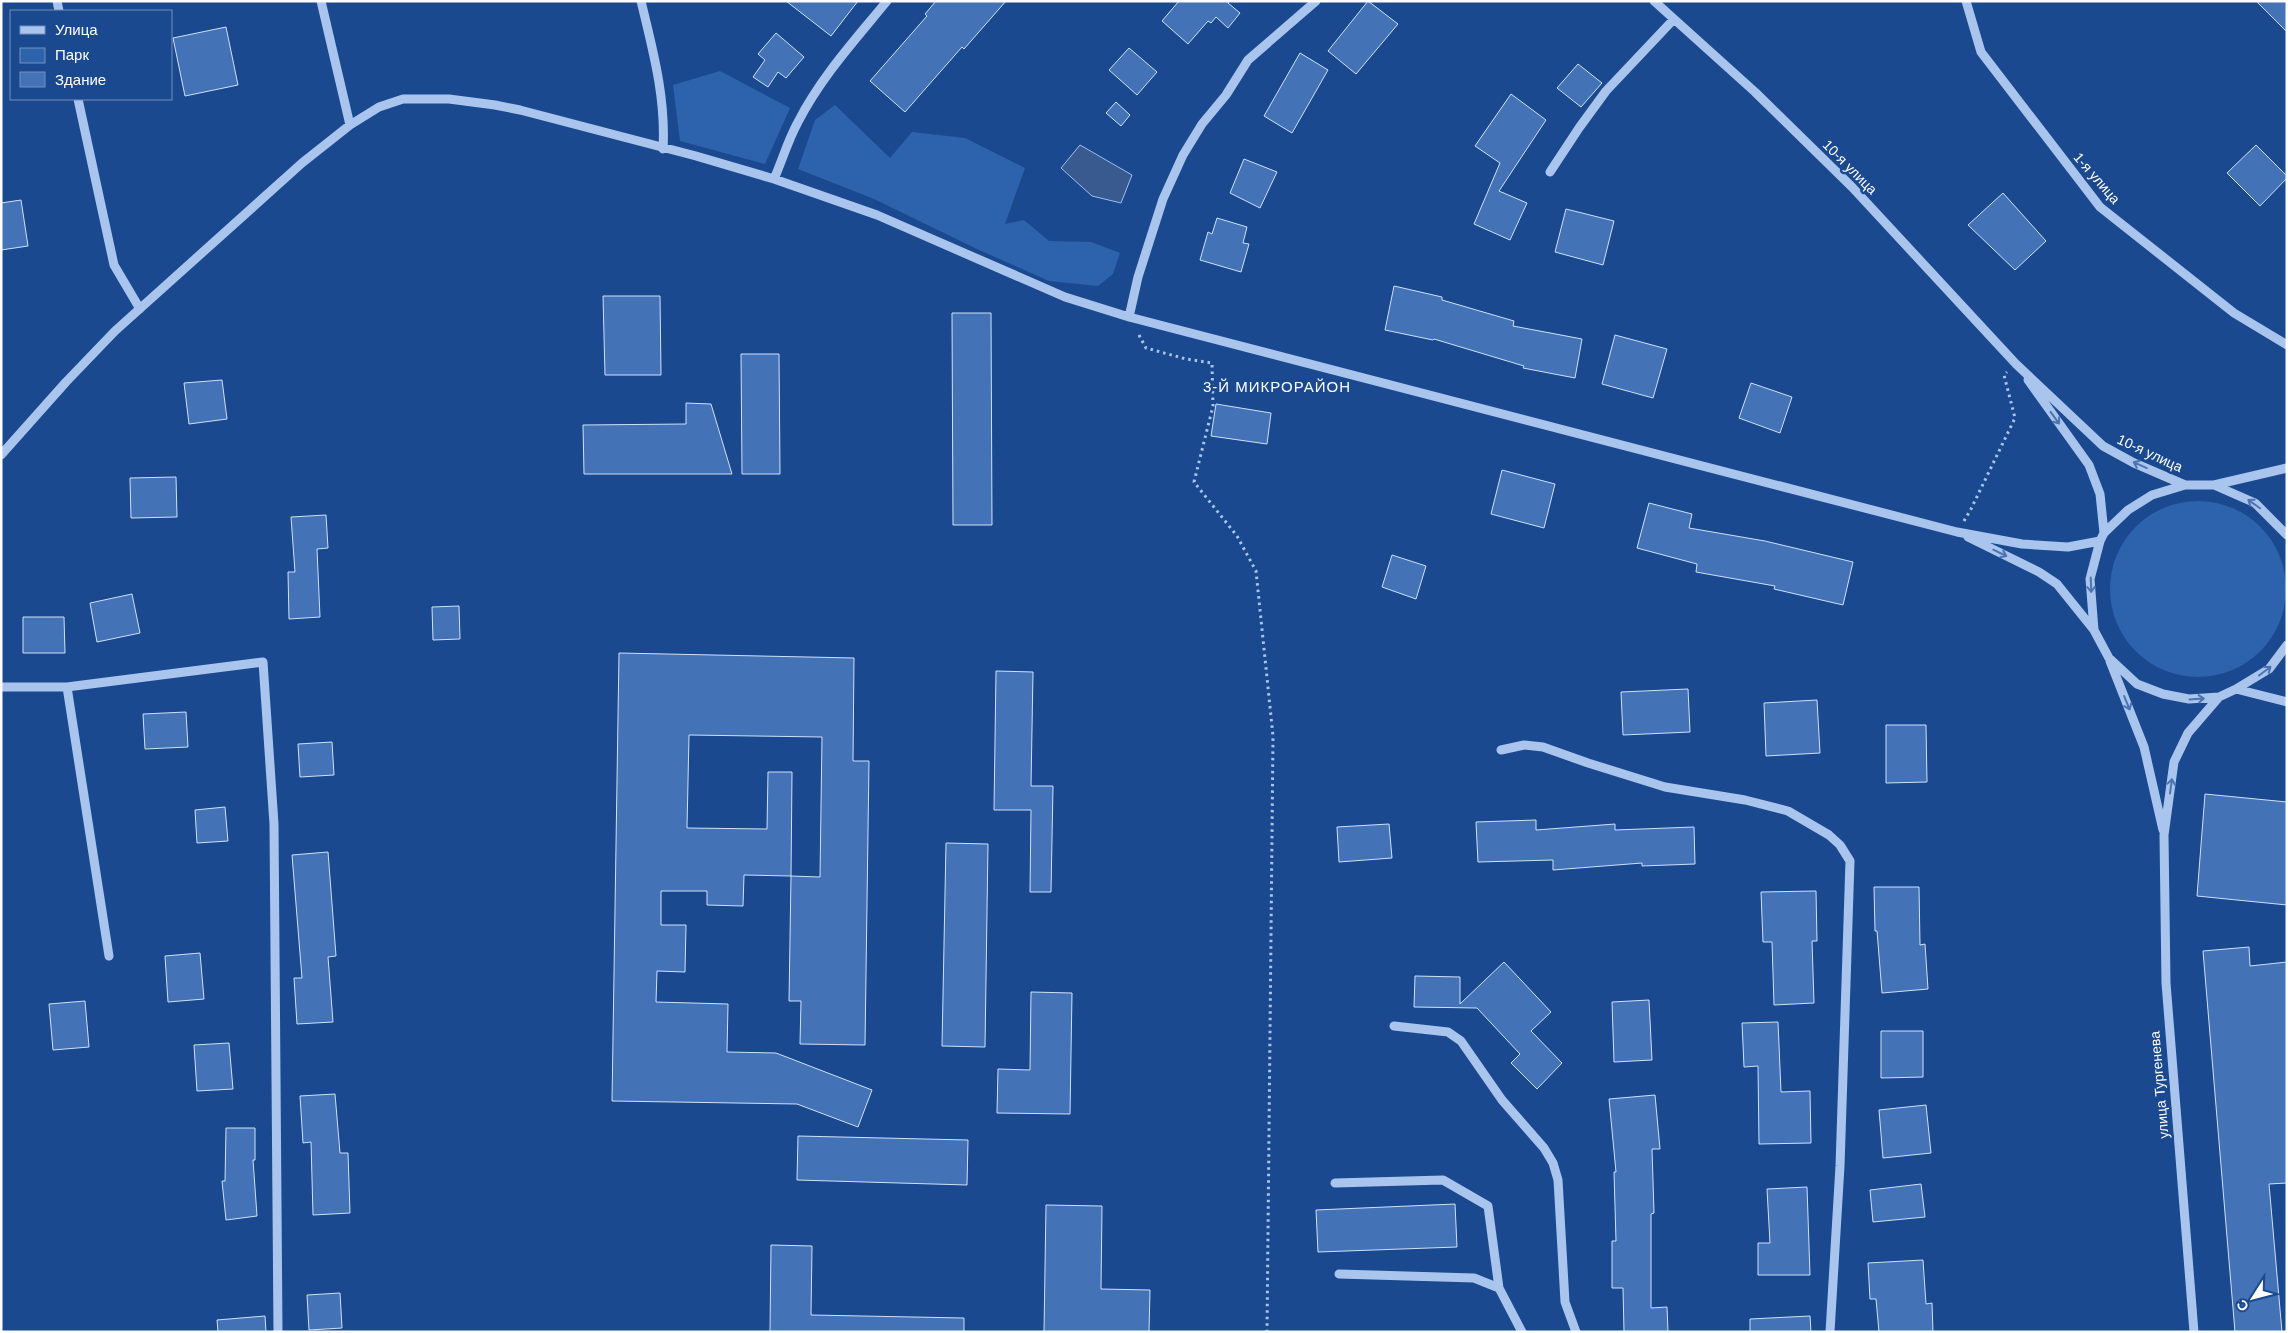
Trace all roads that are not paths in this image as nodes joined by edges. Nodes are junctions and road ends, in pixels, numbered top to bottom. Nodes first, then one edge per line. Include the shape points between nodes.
1 (322, 1) edge
2 (641, 1) edge
3 (887, 1) edge
4 (1316, 1) edge
5 (1654, 1) edge
6 (1966, 1) edge
7 (1674, 19) junction
8 (78, 100) edge
9 (350, 125) junction
10 (664, 149) junction
11 (1550, 172) dead end
12 (774, 180) junction
13 (140, 309) junction
14 (1129, 317) junction
15 (2287, 345) edge
16 (2016, 364) junction
17 (1, 455) edge
18 (2287, 468) edge
19 (2185, 485) junction
20 (2214, 485) junction
21 (1956, 532) junction
22 (2287, 535) edge
23 (2102, 537) junction
24 (2094, 630) junction
25 (2287, 645) edge
26 (2109, 658) junction
27 (1, 687) edge
28 (67, 687) junction
29 (2236, 689) junction
30 (2219, 697) junction
31 (2287, 702) edge
32 (1501, 750) dead end
33 (2164, 835) junction
34 (109, 956) dead end
35 (1394, 1026) dead end
36 (1335, 1183) dead end
37 (1339, 1274) dead end
38 (1499, 1288) junction
39 (278, 1332) edge
40 (1522, 1332) edge
41 (1576, 1332) edge
42 (1830, 1332) edge
43 (2194, 1332) edge

1 - 9 street
2 - 10 street via 660,81 665,122
3 - 12 street via 836,62 813,96 797,123
4 - 14 street via 1248,60 1202,124 1163,199
5 - 7 street, 10-я улица
6 - 15 street, 1-я улица via 1980,52 2100,206 2234,313
7 - 11 street via 1606,92
7 - 16 street, 10-я улица via 1755,92 1852,187
8 - 13 street via 114,266
9 - 10 street via 379,107 403,99 449,98 495,104
9 - 13 street via 302,163
10 - 12 street
12 - 14 street via 877,215 1065,297
13 - 17 street via 66,382
14 - 21 street
19 -> 16 street, 10-я улица via 2103,446
16 -> 23 street, 10-я улица via 2089,465 2100,494
18 - 20 street
19 - 20 street
19 - 23 street via 2152,495 2128,510
22 -> 20 street via 2255,503
21 - 23 street via 2022,544 2068,547
21 -> 24 street via 2057,584
23 -> 24 street via 2090,578
24 - 26 street
29 -> 25 street via 2269,669
26 -> 30 street via 2137,684 2163,694 2189,699
26 -> 33 street, улица Тургенева via 2144,747
27 - 28 street
28 - 34 street
28 - 39 street via 263,662 274,824
29 - 30 street
29 - 31 street
33 -> 30 street, улица Тургенева via 2174,762 2188,733
32 - 42 street via 1524,745 1544,746 1664,787 1745,800 1788,811 1840,844 1850,861 1840,1166
33 - 43 street, улица Тургенева via 2166,982
35 - 41 street via 1448,1032 1460,1041 1497,1094 1553,1163 1558,1180 1565,1302
36 - 38 street via 1443,1180 1488,1206
37 - 38 street via 1474,1278
38 - 40 street

